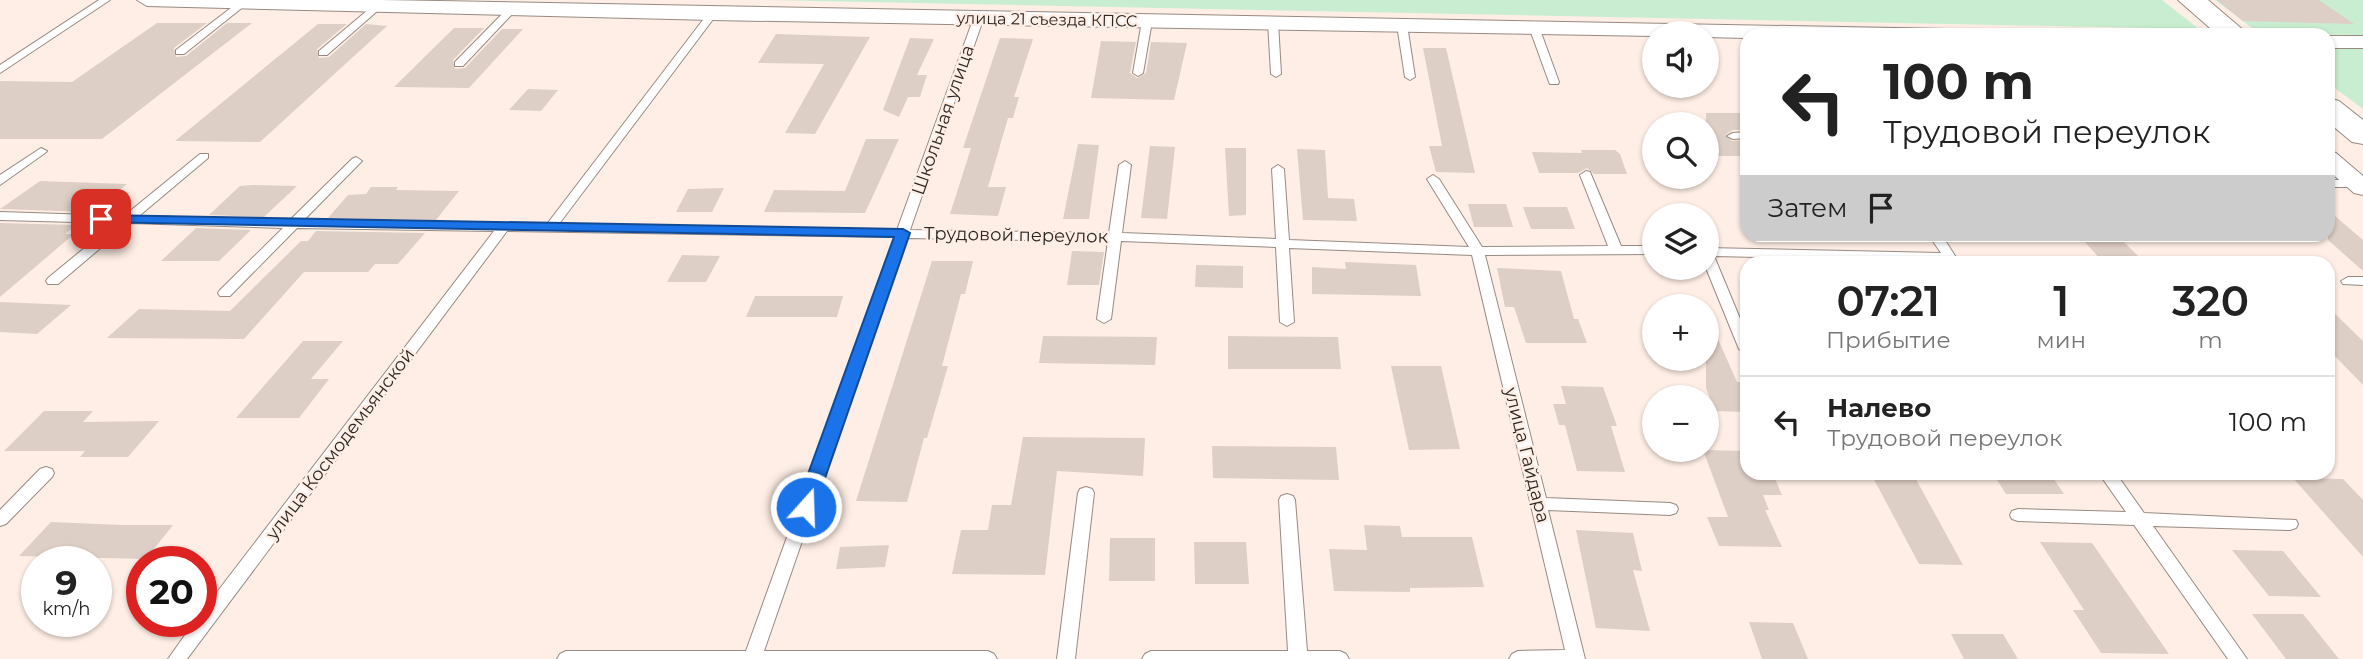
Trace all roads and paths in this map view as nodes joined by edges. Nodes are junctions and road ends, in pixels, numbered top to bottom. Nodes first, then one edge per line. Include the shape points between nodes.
1 (105, 0) edge
2 (148, 0) edge
3 (2191, 0) edge
4 (243, 3) junction
5 (378, 6) junction
6 (511, 10) junction
7 (712, 14) junction
8 (979, 17) junction
9 (1147, 21) junction
10 (1273, 22) junction
11 (1402, 25) junction
12 (1534, 27) junction
13 (2226, 28) edge
14 (1740, 32) edge
15 (2335, 42) edge
16 (2363, 42) edge
17 (180, 52) dead end
18 (323, 53) dead end
19 (459, 64) dead end
20 (0, 70) edge
21 (1138, 73) dead end
22 (1276, 74) dead end
23 (1410, 77) dead end
24 (1554, 82) dead end
25 (2335, 113) edge
26 (1734, 135) dead end
27 (1740, 135) edge
28 (2363, 135) edge
29 (41, 151) dead end
30 (204, 156) dead end
31 (356, 161) dead end
32 (2335, 164) edge
33 (1125, 165) dead end
34 (1278, 169) dead end
35 (1586, 175) dead end
36 (1433, 179) dead end
37 (0, 181) edge
38 (2335, 184) edge
39 (2361, 186) edge
40 (0, 216) edge
41 (126, 220) junction
42 (293, 225) junction
43 (551, 227) junction
44 (503, 228) junction
45 (903, 233) junction
46 (1114, 237) junction
47 (1282, 242) junction
48 (1616, 249) junction
49 (1642, 250) edge
50 (1478, 251) junction
51 (1719, 252) edge
52 (1829, 256) edge
53 (1718, 280) edge
54 (53, 281) dead end
55 (2348, 281) dead end
56 (2363, 281) edge
57 (225, 293) dead end
58 (1104, 319) dead end
59 (1287, 322) dead end
60 (1740, 334) edge
61 (46, 473) dead end
62 (2112, 480) edge
63 (1086, 493) dead end
64 (1287, 500) dead end
65 (1539, 504) junction
66 (1670, 509) dead end
67 (2018, 515) dead end
68 (0, 520) edge
69 (2141, 520) junction
70 (2290, 524) dead end
71 (752, 658) edge
72 (1298, 658) edge
73 (1576, 658) edge
74 (177, 659) edge
75 (566, 659) edge
76 (988, 659) edge
77 (1066, 659) edge
78 (1151, 659) edge
79 (1340, 659) edge
80 (1518, 659) edge
81 (2238, 659) edge

1 - 20 lane
2 - 4 street, улица 21 съезда КПСС
3 - 13 main road
4 - 5 street, улица 21 съезда КПСС
4 - 17 lane
5 - 6 street, улица 21 съезда КПСС
5 - 18 lane
6 - 7 street, улица 21 съезда КПСС
6 - 19 lane
7 - 8 street, улица 21 съезда КПСС
7 - 43 lane
8 - 9 street, улица 21 съезда КПСС
8 - 45 lane, Школьная улица
9 - 10 street, улица 21 съезда КПСС
9 - 21 lane
10 - 11 street, улица 21 съезда КПСС
10 - 22 lane
11 - 12 street, улица 21 съезда КПСС
11 - 23 lane
12 - 14 street, улица 21 съезда КПСС
12 - 24 lane
15 - 16 street
25 - 28 main road
26 - 27 lane
29 - 37 lane
30 - 41 lane
31 - 42 lane
32 - 39 street
33 - 46 lane
34 - 47 lane
35 - 48 lane
36 - 50 lane, улица Гайдара
38 - 39 lane
40 - 41 lane, Трудовой переулок
41 - 42 lane, Трудовой переулок
41 - 54 lane
42 - 44 lane, Трудовой переулок
42 - 57 lane
43 - 44 lane, Трудовой переулок
43 - 45 lane, Трудовой переулок
44 - 74 lane, улица Космодемьянской
45 - 46 lane, Трудовой переулок
45 - 71 lane, Школьная улица
46 - 47 lane, Трудовой переулок
46 - 58 lane
47 - 50 lane, Трудовой переулок
47 - 59 lane
48 - 49 lane, Трудовой переулок
48 - 50 lane, Трудовой переулок
50 - 65 lane, улица Гайдара
51 - 52 lane
53 - 60 lane
55 - 56 lane
61 - 68 lane
62 - 69 lane
63 - 77 lane
64 - 72 lane
65 - 66 lane
65 - 73 lane, улица Гайдара
67 - 69 lane
69 - 70 lane
69 - 81 lane
71 - 75 lane
71 - 76 lane
72 - 78 lane
72 - 79 lane
73 - 80 lane

